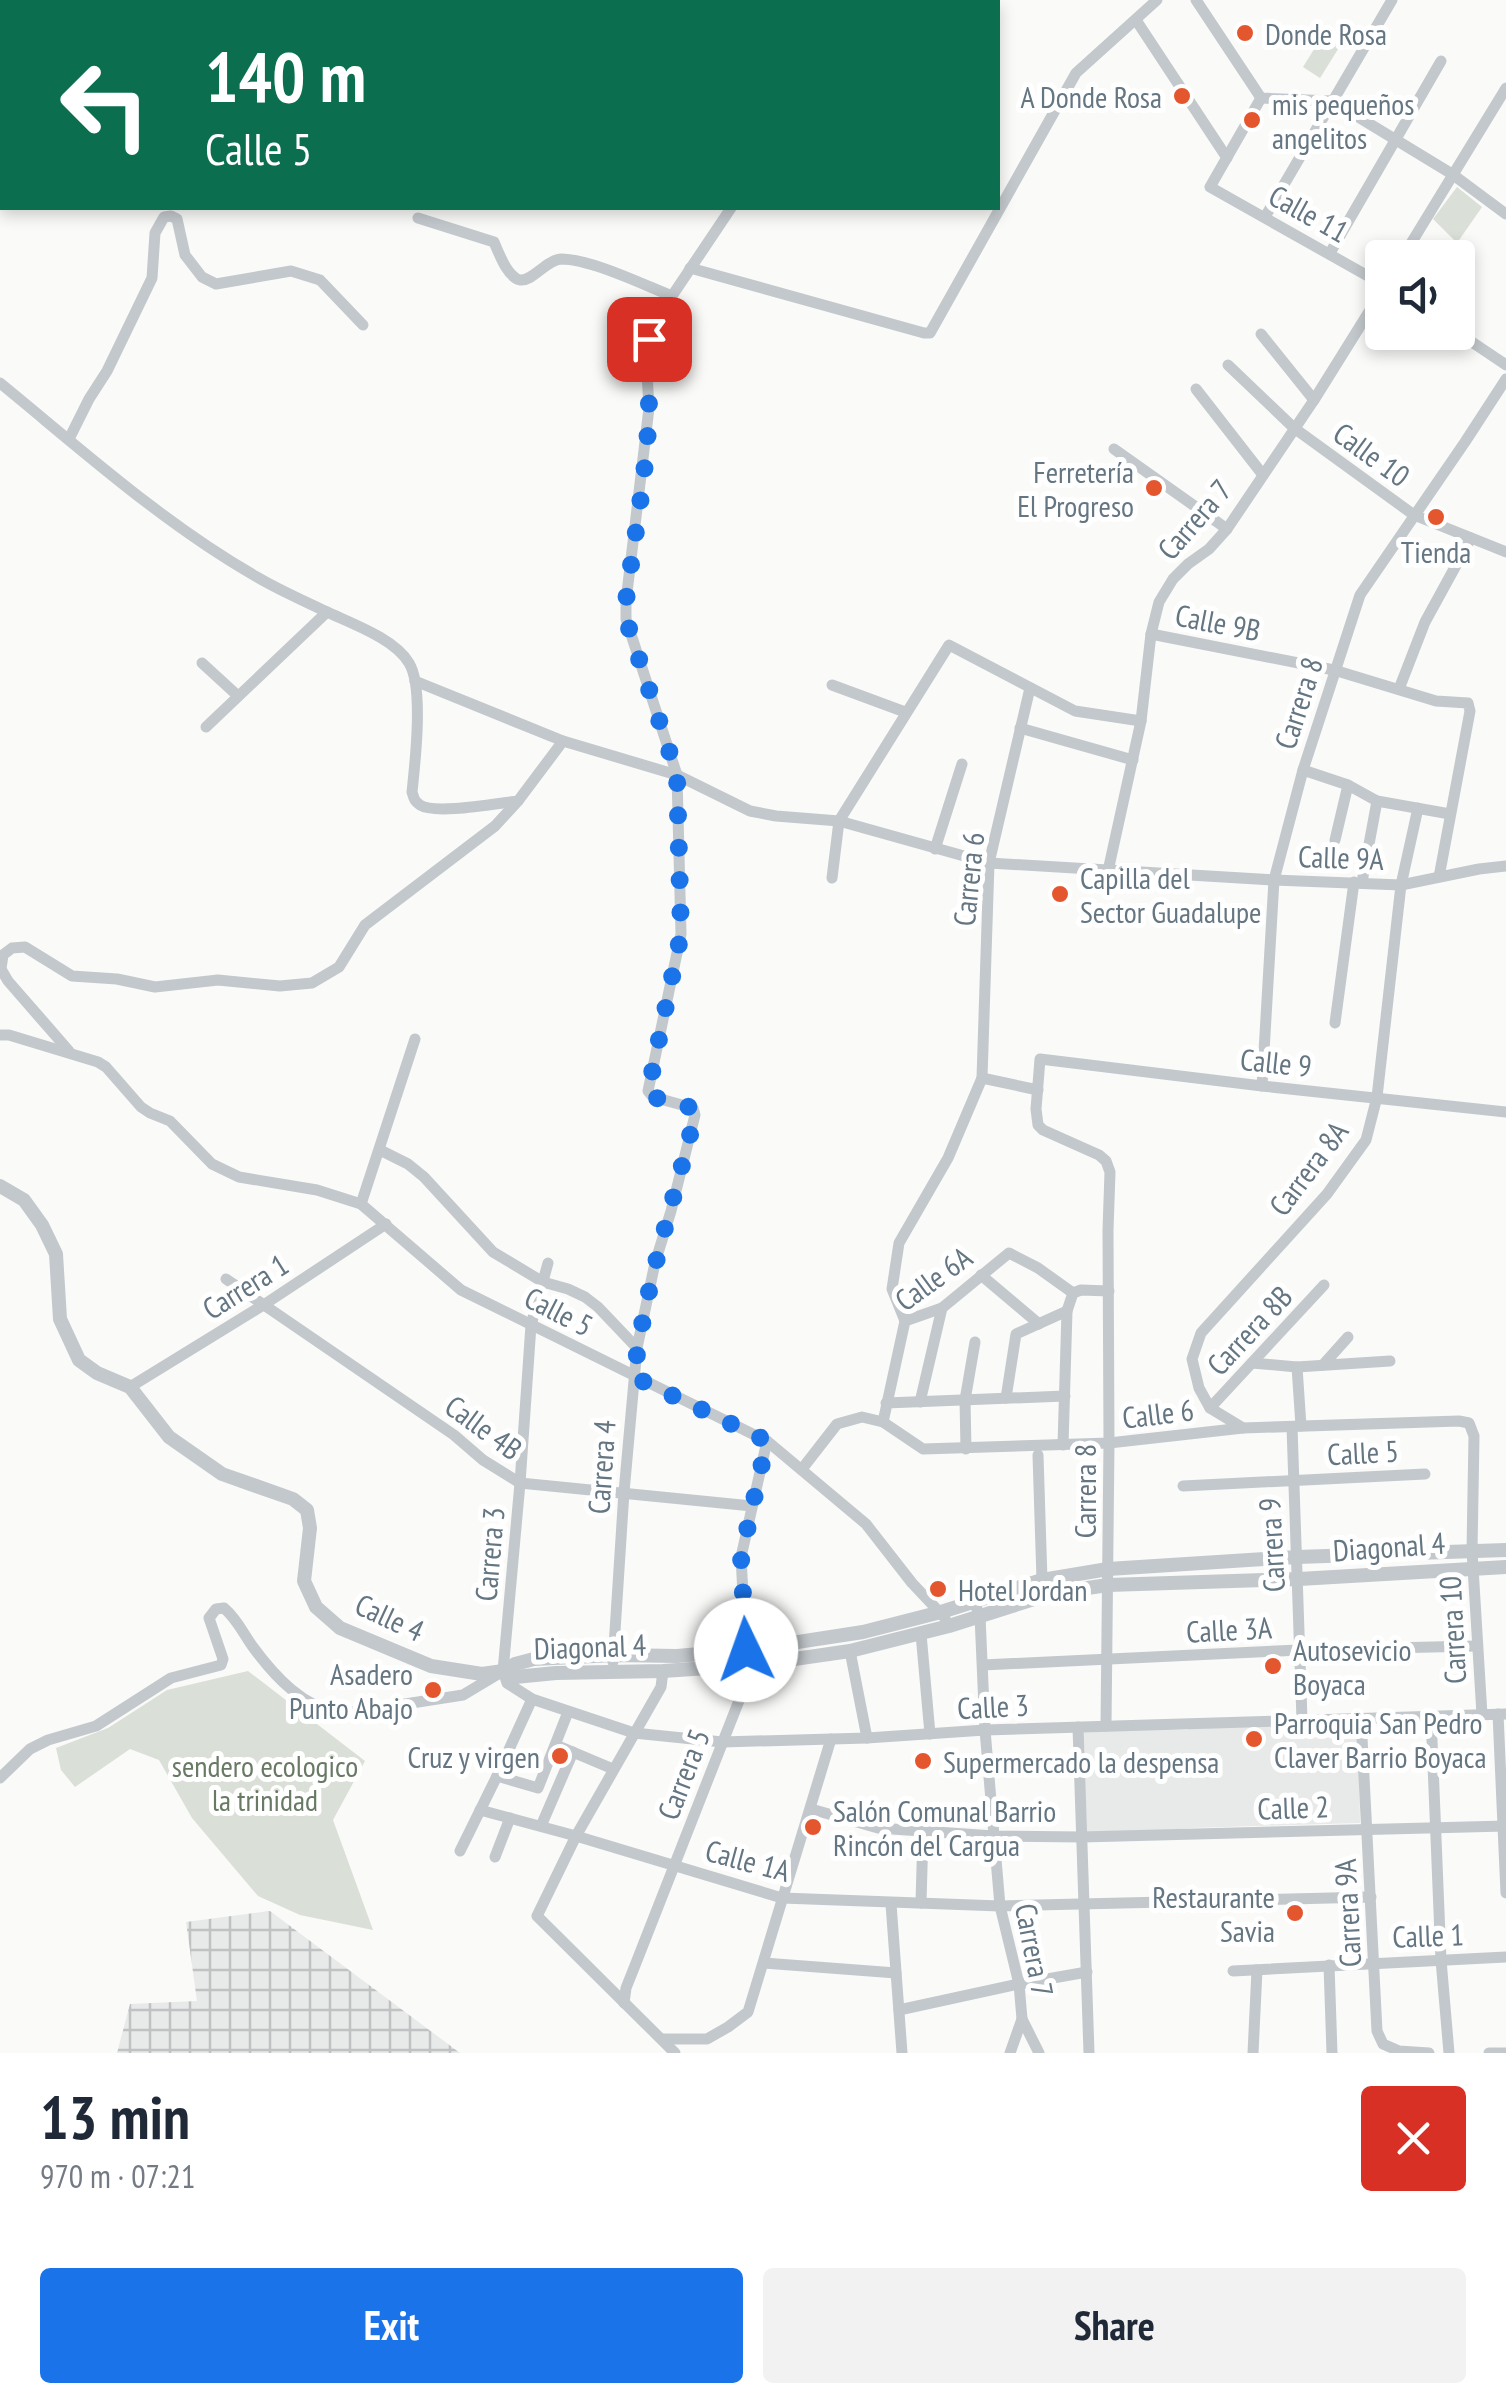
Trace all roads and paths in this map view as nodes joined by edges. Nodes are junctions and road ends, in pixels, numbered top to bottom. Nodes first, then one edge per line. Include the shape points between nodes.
1 (1156, 0) edge
2 (1196, 0) edge
3 (1392, 0) edge
4 (1136, 20) junction
5 (1441, 61) dead end
6 (1506, 88) edge
7 (1260, 98) junction
8 (1332, 101) junction
9 (1494, 106) junction
10 (1506, 115) edge
11 (1395, 141) junction
12 (1227, 158) junction
13 (1452, 174) junction
14 (1000, 206) edge
15 (730, 210) edge
16 (998, 210) edge
17 (1506, 214) edge
18 (1264, 217) junction
19 (418, 218) dead end
20 (1413, 240) edge
21 (1330, 253) junction
22 (690, 268) junction
23 (1365, 276) edge
24 (672, 296) junction
25 (1365, 315) edge
26 (363, 326) dead end
27 (1261, 334) dead end
28 (1475, 344) edge
29 (1506, 365) edge
30 (1228, 366) dead end
31 (1506, 378) edge
32 (0, 382) edge
33 (1196, 389) dead end
34 (1314, 400) junction
35 (1294, 428) junction
36 (69, 440) junction
37 (1114, 449) dead end
38 (1263, 475) junction
39 (1414, 515) junction
40 (1228, 528) junction
41 (1471, 538) junction
42 (1506, 552) edge
43 (328, 612) junction
44 (1151, 634) junction
45 (202, 663) dead end
46 (1334, 670) junction
47 (415, 682) junction
48 (832, 685) dead end
49 (1030, 688) junction
50 (1399, 689) junction
51 (238, 696) junction
52 (905, 712) junction
53 (1142, 722) junction
54 (206, 727) dead end
55 (1020, 728) junction
56 (563, 741) junction
57 (1133, 760) junction
58 (962, 764) dead end
59 (1303, 770) junction
60 (677, 775) junction
61 (1348, 785) junction
62 (518, 801) junction
63 (1377, 801) junction
64 (1418, 808) junction
65 (1450, 814) junction
66 (839, 821) junction
67 (1335, 840) dead end
68 (935, 849) junction
69 (989, 863) junction
70 (1506, 866) edge
71 (1108, 870) junction
72 (1438, 877) junction
73 (832, 878) dead end
74 (1274, 880) junction
75 (1358, 882) junction
76 (1401, 885) junction
77 (1334, 1024) dead end
78 (0, 1035) edge
79 (415, 1039) dead end
80 (72, 1054) junction
81 (1040, 1058) joint
82 (982, 1078) junction
83 (1262, 1086) junction
84 (1038, 1090) junction
85 (1376, 1097) junction
86 (1506, 1112) edge
87 (380, 1150) junction
88 (0, 1186) edge
89 (361, 1204) junction
90 (386, 1224) junction
91 (548, 1263) dead end
92 (981, 1275) junction
93 (226, 1279) dead end
94 (543, 1282) junction
95 (1324, 1285) dead end
96 (1074, 1292) junction
97 (1109, 1292) junction
98 (265, 1304) junction
99 (942, 1308) junction
100 (1067, 1312) junction
101 (905, 1321) junction
102 (1039, 1324) junction
103 (532, 1325) junction
104 (1348, 1337) dead end
105 (974, 1342) dead end
106 (637, 1348) junction
107 (1390, 1361) dead end
108 (1252, 1363) junction
109 (1323, 1366) junction
110 (1297, 1367) junction
111 (634, 1377) junction
112 (130, 1387) junction
113 (1065, 1396) junction
114 (1006, 1398) junction
115 (965, 1400) junction
116 (920, 1402) junction
117 (886, 1403) junction
118 (1210, 1408) junction
119 (883, 1422) junction
120 (1468, 1424) joint
121 (1296, 1426) junction
122 (1243, 1428) junction
123 (767, 1441) junction
124 (1109, 1443) junction
125 (1063, 1445) junction
126 (966, 1449) junction
127 (1038, 1454) dead end
128 (802, 1468) junction
129 (1425, 1474) dead end
130 (1293, 1481) junction
131 (520, 1483) junction
132 (1183, 1486) dead end
133 (624, 1492) junction
134 (752, 1506) junction
135 (1506, 1550) edge
136 (1472, 1551) junction
137 (1297, 1557) junction
138 (1506, 1567) edge
139 (1474, 1568) junction
140 (1108, 1577) junction
141 (1298, 1579) junction
142 (1042, 1580) junction
143 (977, 1609) junction
144 (945, 1619) junction
145 (922, 1634) junction
146 (1477, 1646) junction
147 (746, 1650) junction
148 (850, 1650) junction
149 (1299, 1650) junction
150 (614, 1654) junction
151 (1106, 1659) junction
152 (983, 1664) junction
153 (754, 1665) junction
154 (503, 1671) junction
155 (612, 1671) junction
156 (663, 1672) junction
157 (532, 1699) junction
158 (568, 1712) junction
159 (1502, 1714) edge
160 (1482, 1715) junction
161 (1431, 1716) junction
162 (1361, 1718) junction
163 (1302, 1720) junction
164 (1106, 1726) junction
165 (1078, 1727) junction
166 (985, 1730) junction
167 (634, 1733) junction
168 (930, 1734) junction
169 (867, 1738) junction
170 (831, 1739) junction
171 (722, 1742) junction
172 (556, 1745) junction
173 (574, 1752) junction
174 (613, 1768) junction
175 (498, 1776) junction
176 (0, 1778) edge
177 (810, 1809) junction
178 (480, 1810) junction
179 (510, 1818) junction
180 (541, 1826) junction
181 (1504, 1826) edge
182 (1436, 1828) junction
183 (1368, 1830) junction
184 (923, 1832) junction
185 (576, 1836) junction
186 (994, 1836) junction
187 (1082, 1838) junction
188 (460, 1851) dead end
189 (495, 1857) dead end
190 (674, 1866) junction
191 (1506, 1894) edge
192 (1371, 1897) junction
193 (782, 1898) junction
194 (921, 1903) junction
195 (890, 1904) junction
196 (1082, 1905) junction
197 (1000, 1906) junction
198 (1506, 1957) edge
199 (1441, 1960) junction
200 (1375, 1962) junction
201 (764, 1963) junction
202 (1329, 1965) junction
203 (1233, 1970) dead end
204 (1258, 1970) junction
205 (1087, 1972) junction
206 (896, 1973) junction
207 (1019, 1984) junction
208 (624, 2003) junction
209 (899, 2010) junction
210 (1022, 2020) junction
211 (662, 2039) junction
212 (1506, 2052) edge
213 (674, 2053) edge
214 (902, 2053) edge
215 (1010, 2053) edge
216 (1039, 2053) edge
217 (1088, 2053) edge
218 (1253, 2053) edge
219 (1332, 2053) edge
220 (1429, 2053) edge
221 (1449, 2053) edge
222 (1488, 2053) edge

1 - 4 street
2 - 7 street
3 - 8 street
4 - 12 street
4 - 14 street via 1076,73
5 - 11 street
6 - 9 street
7 - 8 street
7 - 12 street
8 - 11 street
8 - 18 street
9 - 10 street
9 - 13 street
11 - 13 street
11 - 21 street
12 - 18 street, Calle 11 via 1210,186
13 - 17 street
13 - 20 street
15 - 22 street
16 - 22 street via 930,332
18 - 21 street, Calle 11
19 - 24 street via 494,242 518,280 561,260 598,266
21 - 23 street, Calle 11
22 - 24 street
24 - 60 street via 646,355 649,408 626,619
25 - 34 street, Carrera 7
26 - 36 street via 320,280 291,271 216,284 202,277 185,255 178,219 164,217 152,278
27 - 34 street
28 - 29 street
30 - 35 street, Calle 10
31 - 39 street, Carrera 8
32 - 36 street
33 - 38 street
34 - 35 street, Carrera 7
35 - 38 street, Carrera 7
35 - 39 street, Calle 10
36 - 43 street via 194,538
37 - 40 street
38 - 40 street, Carrera 7
39 - 41 street, Calle 10
39 - 46 street, Carrera 8 via 1360,595
40 - 44 street, Carrera 7 via 1173,580
41 - 42 street, Calle 10
41 - 50 street
43 - 47 street via 406,658
43 - 51 street
44 - 46 street, Calle 9B
44 - 53 street, Carrera 7
45 - 51 street
46 - 50 street, Calle 9B
46 - 59 street, Carrera 8
47 - 56 street, Calle 9A
47 - 62 street via 414,798 438,810
48 - 52 street
49 - 52 street via 949,644
49 - 53 street via 1075,711
49 - 55 street, Carrera 6
50 - 65 street, Calle 9B via 1468,703
51 - 54 street
52 - 66 street
53 - 57 street, Carrera 7
55 - 57 street
55 - 69 street, Carrera 6
56 - 60 street, Calle 9A
56 - 62 street
57 - 71 street, Carrera 7
58 - 68 street
59 - 61 street, Calle 9A
59 - 74 street, Carrera 8
60 - 66 street, Calle 9A via 750,812
60 - 106 street, Carrera 4 via 681,934 648,1092 695,1112
61 - 63 street, Calle 9A
61 - 67 street
62 - 80 street via 365,925 339,967 312,983 218,980 155,987 72,976 26,948 12,948 0,969
63 - 64 street, Calle 9A
63 - 75 street
64 - 65 street, Calle 9A
64 - 76 street, Carrera 8A
65 - 72 street
66 - 68 street, Calle 9A
66 - 73 street
68 - 69 street, Calle 9A
69 - 71 street, Calle 9A
69 - 82 street, Carrera 6
70 - 72 street, Calle 9A
71 - 74 street, Calle 9A
72 - 76 street, Calle 9A
74 - 75 street, Calle 9A
74 - 83 street, Carrera 8
75 - 76 street, Calle 9A
75 - 77 street
76 - 85 street, Carrera 8A
78 - 80 street
79 - 87 street
80 - 89 street, Calle 5 via 106,1067 141,1107 170,1121 212,1164 240,1177
81 - 83 street, Calle 9
81 - 84 street, Carrera 8
82 - 84 street
82 - 101 street via 948,1158 899,1243 892,1289
83 - 85 street, Calle 9
84 - 97 street, Carrera 8 via 1038,1125 1099,1155 1110,1172
85 - 86 street, Calle 9
85 - 118 street, Carrera 8A via 1366,1140 1327,1194 1201,1332 1192,1359
87 - 89 street
87 - 94 street via 424,1177 493,1252
88 - 112 street via 24,1200 56,1254 60,1319 79,1360
89 - 90 street, Calle 5
90 - 98 street, Carrera 1
90 - 103 street, Calle 5 via 449,1282
91 - 94 street, Carrera 3
92 - 96 street, Calle 6A via 1006,1255
92 - 99 street, Calle 6A
92 - 102 street
93 - 98 street, Calle 4B
94 - 103 street, Carrera 3
94 - 106 street via 584,1297
95 - 108 street, Carrera 8B
96 - 97 street
96 - 100 street
97 - 124 street, Carrera 8
98 - 112 street, Carrera 1
98 - 131 street, Calle 4B
99 - 101 street, Calle 6A
99 - 116 street
100 - 102 street
100 - 113 street
101 - 117 street, Calle 6A
102 - 114 street via 1016,1334
103 - 111 street, Calle 5
103 - 131 street, Carrera 3
104 - 109 street
105 - 115 street
106 - 111 street, Carrera 4
107 - 109 street
108 - 110 street
108 - 118 street, Carrera 8B
109 - 110 street
110 - 121 street, Carrera 9
111 - 123 street, Calle 5
111 - 133 street, Carrera 4
112 - 154 street, Calle 4 via 168,1437 222,1474 307,1510 304,1581 316,1607 340,1628 431,1666
113 - 114 street
113 - 125 street
114 - 115 street
115 - 116 street
115 - 126 street
116 - 117 street
117 - 119 street, Calle 6A
118 - 122 street
119 - 126 street, Calle 6 via 923,1449
119 - 128 street, Calle 6 via 862,1417 837,1424
120 - 121 street, Calle 6
120 - 136 street, Carrera 10 via 1474,1436
121 - 122 street, Calle 6
121 - 130 street, Carrera 9
122 - 124 street, Calle 6
123 - 128 street, Calle 5
123 - 134 street
124 - 125 street, Calle 6
124 - 140 street, Carrera 8
125 - 126 street, Calle 6
127 - 142 street
128 - 144 street, Calle 5 via 866,1524
129 - 130 street, Calle 5
130 - 132 street, Calle 5
130 - 137 street, Carrera 9
131 - 133 street, Calle 4B
131 - 154 street, Carrera 3
133 - 134 street, Calle 4B
133 - 150 street, Carrera 4
134 - 147 street via 741,1557
135 - 136 street, Diagonal 4
136 - 137 street, Diagonal 4
136 - 139 street, Carrera 10
137 - 140 street, Diagonal 4
137 - 141 street, Carrera 9
138 - 139 street, Diagonal 4
139 - 141 street, Diagonal 4
139 - 146 street, Carrera 10
140 - 141 street, Diagonal 4
140 - 142 street, Diagonal 4
140 - 143 street, Diagonal 4
140 - 151 street, Carrera 8
141 - 149 street, Carrera 9
142 - 143 street, Diagonal 4
143 - 144 street, Diagonal 4
143 - 152 street, Carrera 7
144 - 145 street, Diagonal 4
144 - 147 street, Diagonal 4
145 - 148 street, Diagonal 4
145 - 168 street
146 - 149 street, Calle 3A
146 - 160 street, Carrera 10
147 - 150 street, Diagonal 4
147 - 153 street
148 - 153 street, Diagonal 4
148 - 169 street
149 - 151 street, Calle 3A
149 - 163 street, Carrera 9
150 - 154 street, Diagonal 4 via 534,1659
150 - 155 street, Carrera 4
151 - 152 street, Calle 3A
151 - 164 street, Carrera 8
152 - 166 street, Carrera 7
153 - 156 street, Diagonal 4
153 - 171 street, Carrera 5
154 - 155 street, Diagonal 4 via 515,1677
154 - 157 street, Calle 3 via 507,1684
154 - 176 street via 450,1698 331,1712 296,1695 235,1618 216,1609 209,1618 221,1664 171,1678 96,1726 30,1749
155 - 156 street, Diagonal 4
156 - 167 street
157 - 158 street, Calle 3
157 - 175 street
158 - 167 street, Calle 3
158 - 172 street
159 - 160 street, Calle 3
159 - 181 street, Carrera 10
160 - 161 street, Calle 3
161 - 162 street, Calle 3
161 - 182 street
162 - 163 street, Calle 3
162 - 183 street, Carrera 9A
163 - 164 street, Calle 3
164 - 165 street, Calle 3
165 - 166 street, Calle 3
165 - 187 street
166 - 168 street, Calle 3
166 - 186 street, Carrera 7
167 - 171 street, Calle 3
167 - 174 street
168 - 169 street, Calle 3
169 - 170 street, Calle 3
170 - 171 street, Calle 3
170 - 177 street
171 - 190 street, Carrera 5
172 - 173 street
172 - 175 street via 538,1788
173 - 174 street
173 - 180 street
174 - 185 street
175 - 178 street
177 - 184 street via 878,1828
177 - 193 street
178 - 179 street, Calle 1A
178 - 188 street
179 - 180 street, Calle 1A
179 - 189 street
180 - 185 street, Calle 1A
181 - 182 street, Calle 2
181 - 191 street, Carrera 10
182 - 183 street, Calle 2
182 - 199 street
183 - 187 street, Calle 2
183 - 192 street, Carrera 9A
184 - 186 street
184 - 194 street
185 - 190 street, Calle 1A
185 - 208 street via 537,1916
186 - 187 street
186 - 197 street, Carrera 7
187 - 196 street
190 - 193 street, Calle 1A
190 - 208 street, Carrera 5
192 - 196 street, Calle 1A
192 - 200 street, Carrera 9A
193 - 195 street, Calle 1A
193 - 201 street
194 - 195 street, Calle 1A
194 - 197 street, Calle 1A
195 - 206 street
196 - 197 street, Calle 1A
196 - 205 street
197 - 207 street, Carrera 7
198 - 199 street, Calle 1
199 - 200 street, Calle 1
199 - 221 street
200 - 202 street, Calle 1
200 - 220 street, Carrera 9A via 1382,2044
201 - 206 street
201 - 211 street via 748,2012 728,2028 706,2039
202 - 204 street, Calle 1
202 - 219 street
203 - 204 street, Calle 1
204 - 218 street
205 - 207 street
205 - 217 street
206 - 209 street
207 - 209 street
207 - 210 street, Carrera 7
208 - 211 street
209 - 214 street
210 - 215 street, Carrera 7
210 - 216 street
211 - 213 street
212 - 222 street

